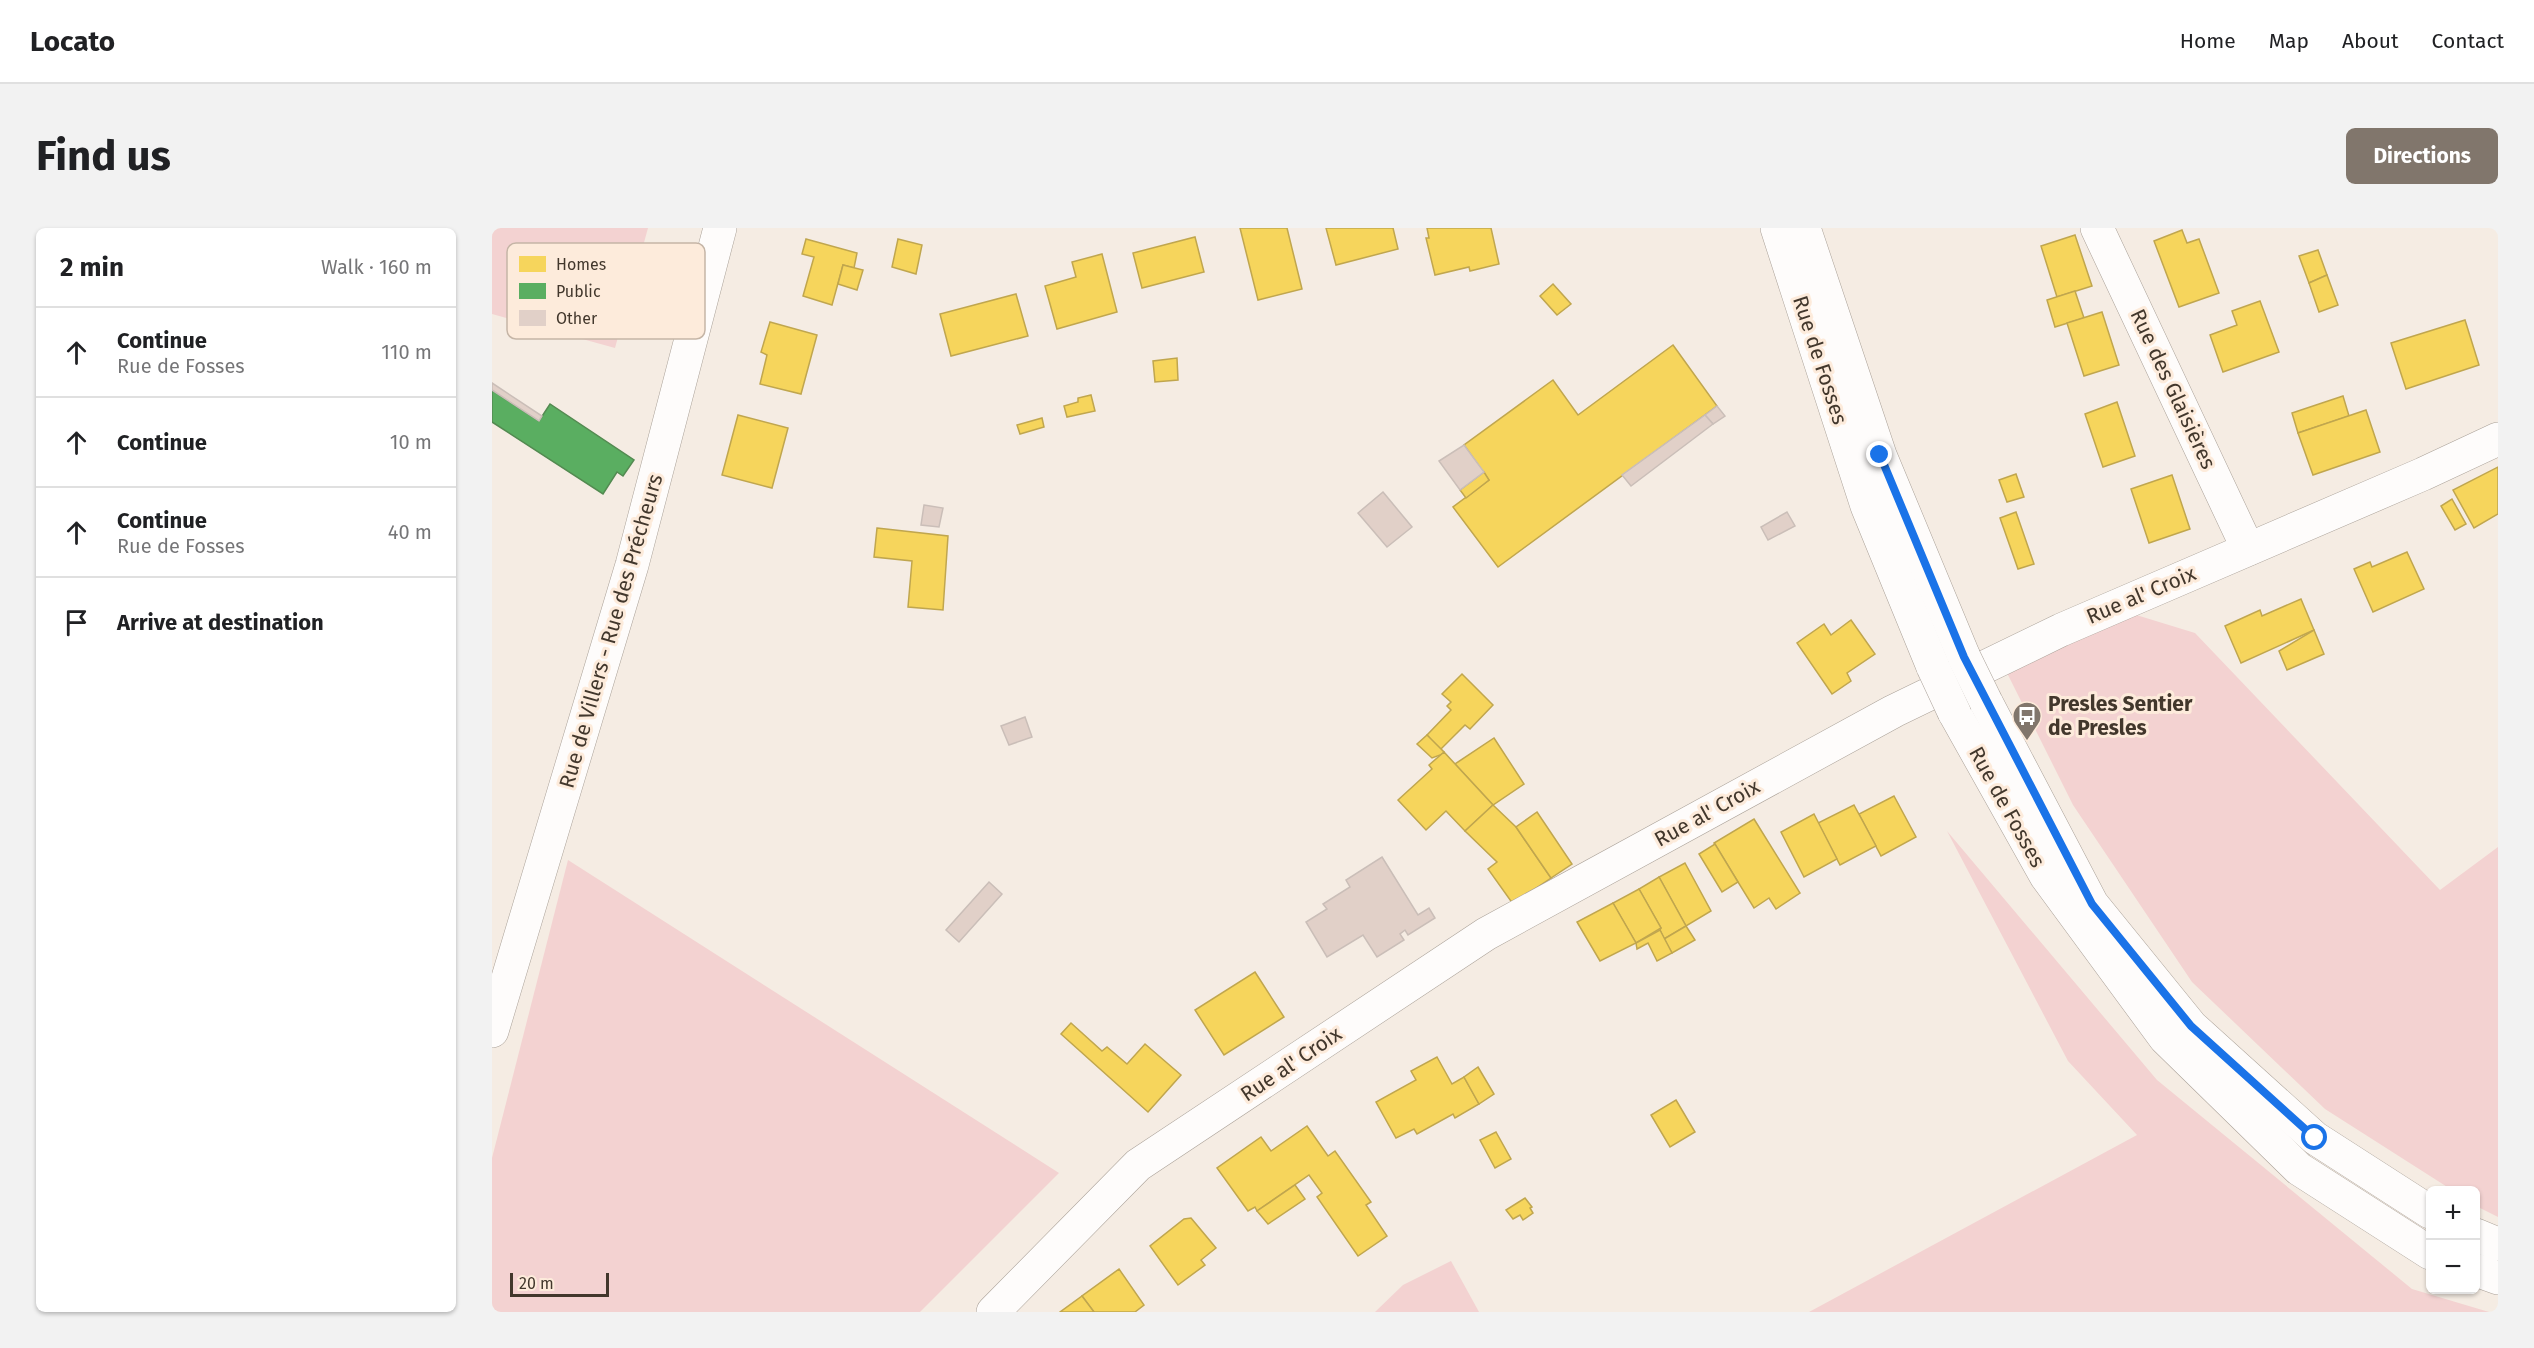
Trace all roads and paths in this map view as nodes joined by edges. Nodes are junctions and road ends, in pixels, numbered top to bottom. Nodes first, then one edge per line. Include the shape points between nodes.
1 (720, 228) edge
2 (1777, 228) edge
3 (1804, 228) edge
4 (2097, 228) edge
5 (705, 285) edge
6 (691, 339) edge
7 (2498, 439) edge
8 (2248, 549) junction
9 (492, 1031) edge
10 (2426, 1209) edge
11 (2480, 1237) edge
12 (2498, 1244) edge
13 (2426, 1250) edge
14 (2480, 1272) edge
15 (2498, 1278) edge
16 (993, 1312) edge

1 - 5 street, Rue de Villers - Rue des Précheurs
2 - 13 street, Rue de Fosses, bridge via 1867,506 1933,667 2046,876 2165,1038 2299,1169
3 - 10 street, Rue de Fosses, bridge via 1880,455 1964,657 2092,904 2191,1026 2315,1138
4 - 8 street, Rue des Glaisières
6 - 9 street, Rue de Villers - Rue des Précheurs via 632,565
7 - 8 street, Rue al' Croix
8 - 16 street, Rue al' Croix via 2061,630 1894,711 1486,934 1138,1166
11 - 12 street
14 - 15 street

